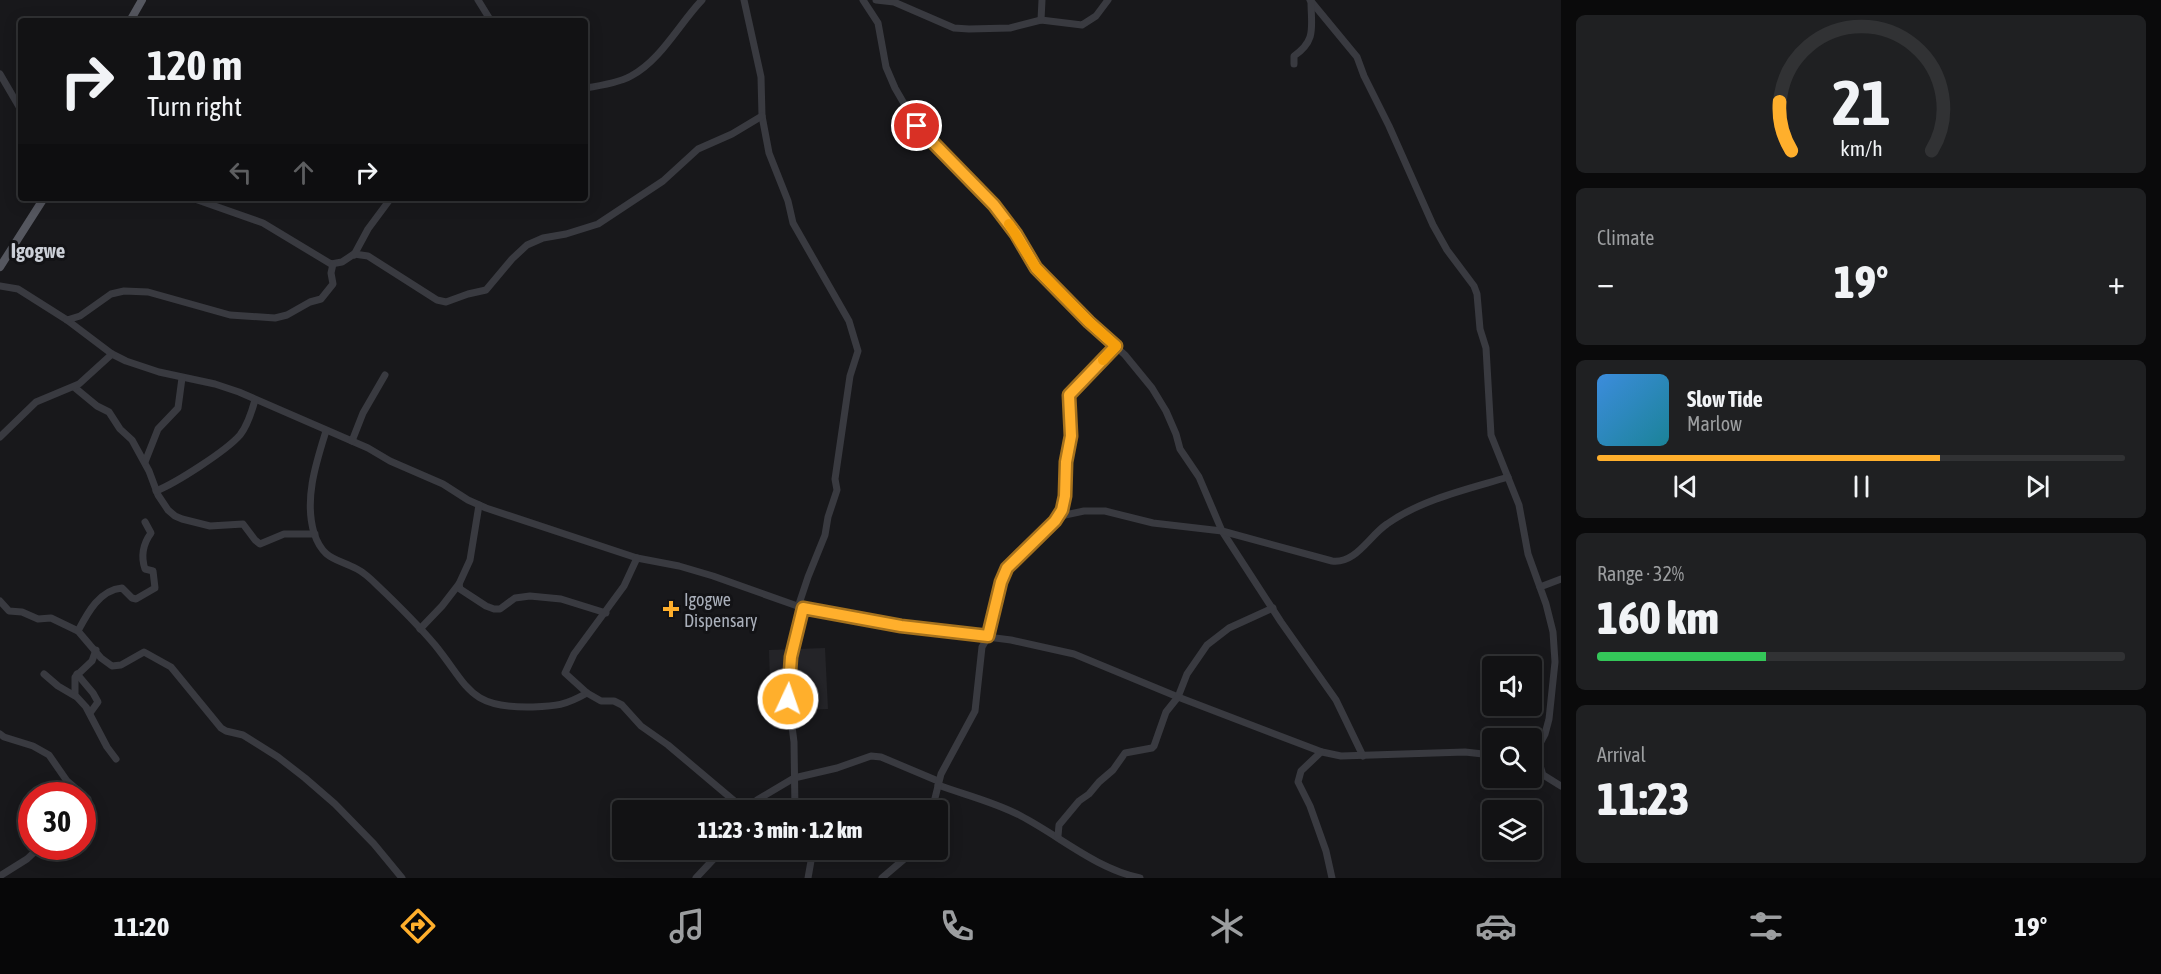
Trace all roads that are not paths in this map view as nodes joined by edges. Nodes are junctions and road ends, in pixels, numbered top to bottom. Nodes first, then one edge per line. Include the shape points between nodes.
1 (478, 0) edge
2 (702, 0) edge
3 (744, 0) edge
4 (863, 0) edge
5 (876, 0) edge
6 (1042, 0) edge
7 (1108, 0) edge
8 (1311, 0) edge
9 (139, 2) edge
10 (131, 18) edge
11 (489, 18) edge
12 (1041, 20) junction
13 (1294, 64) dead end
14 (0, 74) edge
15 (588, 87) edge
16 (18, 105) edge
17 (762, 116) junction
18 (42, 201) edge
19 (201, 201) edge
20 (389, 201) edge
21 (354, 255) junction
22 (333, 264) junction
23 (0, 266) edge
24 (0, 286) edge
25 (67, 320) junction
26 (1116, 346) junction
27 (112, 354) junction
28 (385, 375) dead end
29 (182, 378) junction
30 (74, 387) junction
31 (255, 400) junction
32 (326, 431) junction
33 (0, 437) edge
34 (352, 441) junction
35 (145, 462) junction
36 (1508, 477) junction
37 (156, 491) junction
38 (478, 506) junction
39 (1055, 521) junction
40 (145, 522) dead end
41 (1222, 531) junction
42 (315, 534) junction
43 (637, 558) junction
44 (1561, 579) edge
45 (459, 584) junction
46 (1540, 587) junction
47 (0, 601) edge
48 (801, 607) junction
49 (1273, 608) junction
50 (606, 613) junction
51 (420, 629) junction
52 (78, 631) junction
53 (988, 636) junction
54 (96, 650) junction
55 (44, 674) dead end
56 (77, 674) junction
57 (587, 693) junction
58 (75, 696) junction
59 (1178, 697) junction
60 (90, 713) junction
61 (0, 734) edge
62 (1542, 740) edge
63 (1321, 752) junction
64 (1482, 754) edge
65 (1364, 756) junction
66 (116, 759) dead end
67 (1542, 772) edge
68 (794, 778) junction
69 (68, 782) edge
70 (938, 783) junction
71 (1561, 786) edge
72 (733, 800) edge
73 (757, 800) edge
74 (795, 800) edge
75 (934, 800) edge
76 (1058, 837) junction
77 (25, 860) edge
78 (713, 860) edge
79 (810, 860) edge
80 (903, 860) edge
81 (0, 876) edge
82 (402, 878) edge
83 (696, 878) edge
84 (808, 878) edge
85 (882, 878) edge
86 (1140, 878) edge
87 (1332, 878) edge

1 - 11 street
2 - 15 street via 670,41 641,69 624,79
3 - 17 street via 761,77
4 - 26 street via 878,23 886,66 895,88 917,126 994,205 1036,268
5 - 12 street via 894,2 954,28 1010,28
6 - 12 street
7 - 12 street via 1096,16 1082,25
8 - 13 street via 1312,29 1306,47 1294,56
8 - 36 street via 1358,57 1433,225 1474,286 1486,348 1491,435
9 - 10 main road
14 - 16 street
17 - 21 street via 698,149 663,182 598,224 527,245 482,292 442,302 368,256
17 - 48 street via 769,153 793,223 849,321 858,351 850,376 835,479 837,490
18 - 23 main road
19 - 22 street via 263,223
20 - 21 street
21 - 22 street
22 - 25 street via 333,284 324,297 281,317 230,315 148,292 124,291 111,294 80,316
24 - 25 street via 18,289
25 - 27 street
26 - 39 street via 1069,395 1071,436 1065,496
26 - 41 street via 1160,400
27 - 29 street
27 - 30 street
28 - 34 street
29 - 31 street via 227,388
29 - 35 street via 178,408 158,429
30 - 33 street via 36,402
30 - 35 street via 110,413
31 - 32 street
31 - 37 street via 240,434 213,456
32 - 34 street
32 - 42 street via 312,478
34 - 38 street via 443,484
35 - 37 street
36 - 41 street via 1402,514 1344,561
36 - 46 street
37 - 42 street via 178,518 210,526 243,524 258,544 284,534
38 - 43 street
38 - 45 street via 470,560
39 - 41 street via 1093,510 1153,523
39 - 53 street via 1007,568
40 - 52 street via 151,533 143,549 143,565 145,570 152,571 155,588 136,599 122,588 112,590 90,609
41 - 49 street
42 - 51 street via 328,556 359,570
43 - 48 street via 713,576
43 - 50 street
44 - 46 street
45 - 50 street via 462,591 494,609 515,598 531,596 561,599
45 - 51 street
46 - 62 street via 1555,645 1549,719
47 - 52 street via 11,611 38,619 51,618
48 - 53 street via 901,626
48 - 68 street via 787,687
49 - 59 street via 1213,639 1187,674
49 - 65 street via 1336,700
50 - 57 street via 574,654 565,673
51 - 57 street via 469,690 488,703 509,707 557,706
52 - 54 street
53 - 59 street via 1074,654
53 - 70 street via 982,647 975,711
54 - 56 street via 92,662
54 - 82 street via 112,666 143,652 168,665 221,728 243,735 305,778 374,844
55 - 58 street
56 - 58 street
56 - 60 street via 98,702
57 - 72 street via 601,701 622,705 641,726
58 - 60 street
59 - 63 street
59 - 76 street via 1163,718 1152,748 1125,753 1059,825
60 - 66 street
61 - 69 street via 49,755
63 - 65 street
63 - 87 street via 1301,771 1298,782 1326,850
64 - 65 street
67 - 71 street
68 - 70 street via 875,755
68 - 73 street
68 - 74 street
70 - 75 street
70 - 76 street via 1018,814
76 - 86 street via 1103,866
77 - 81 street
78 - 83 street
79 - 84 street
80 - 85 street

